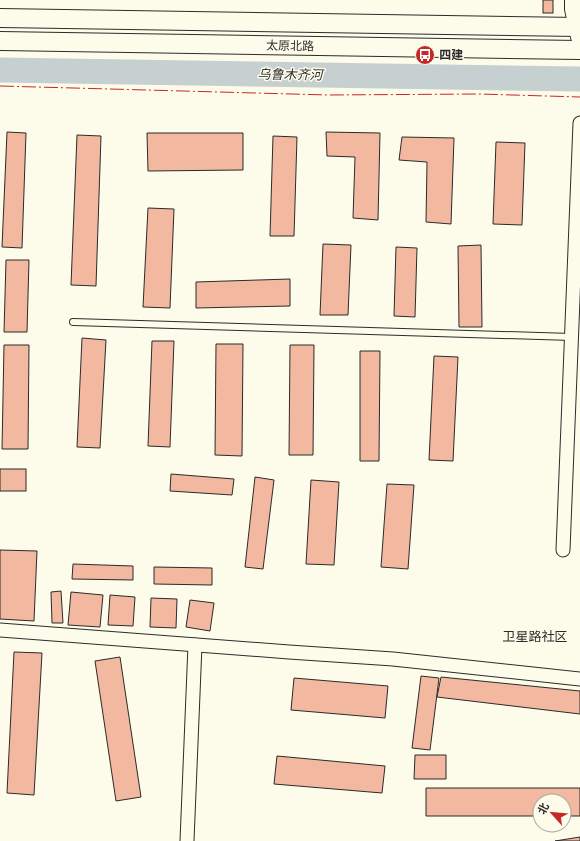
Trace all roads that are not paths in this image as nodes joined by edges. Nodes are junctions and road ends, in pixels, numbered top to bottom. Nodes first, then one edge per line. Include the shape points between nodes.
1 (574, 0) edge
2 (0, 18) edge
3 (579, 30) edge
4 (0, 41) edge
5 (580, 50) edge
6 (580, 123) edge
7 (73, 322) dead end
8 (572, 337) junction
9 (563, 550) dead end
10 (0, 630) edge
11 (195, 645) junction
12 (580, 679) edge
13 (187, 841) edge

1 - 3 main road
2 - 3 main road
4 - 5 main road, 太原北路
6 - 8 street
7 - 8 lane
8 - 9 street
10 - 11 street
11 - 12 street via 393,659
11 - 13 street

